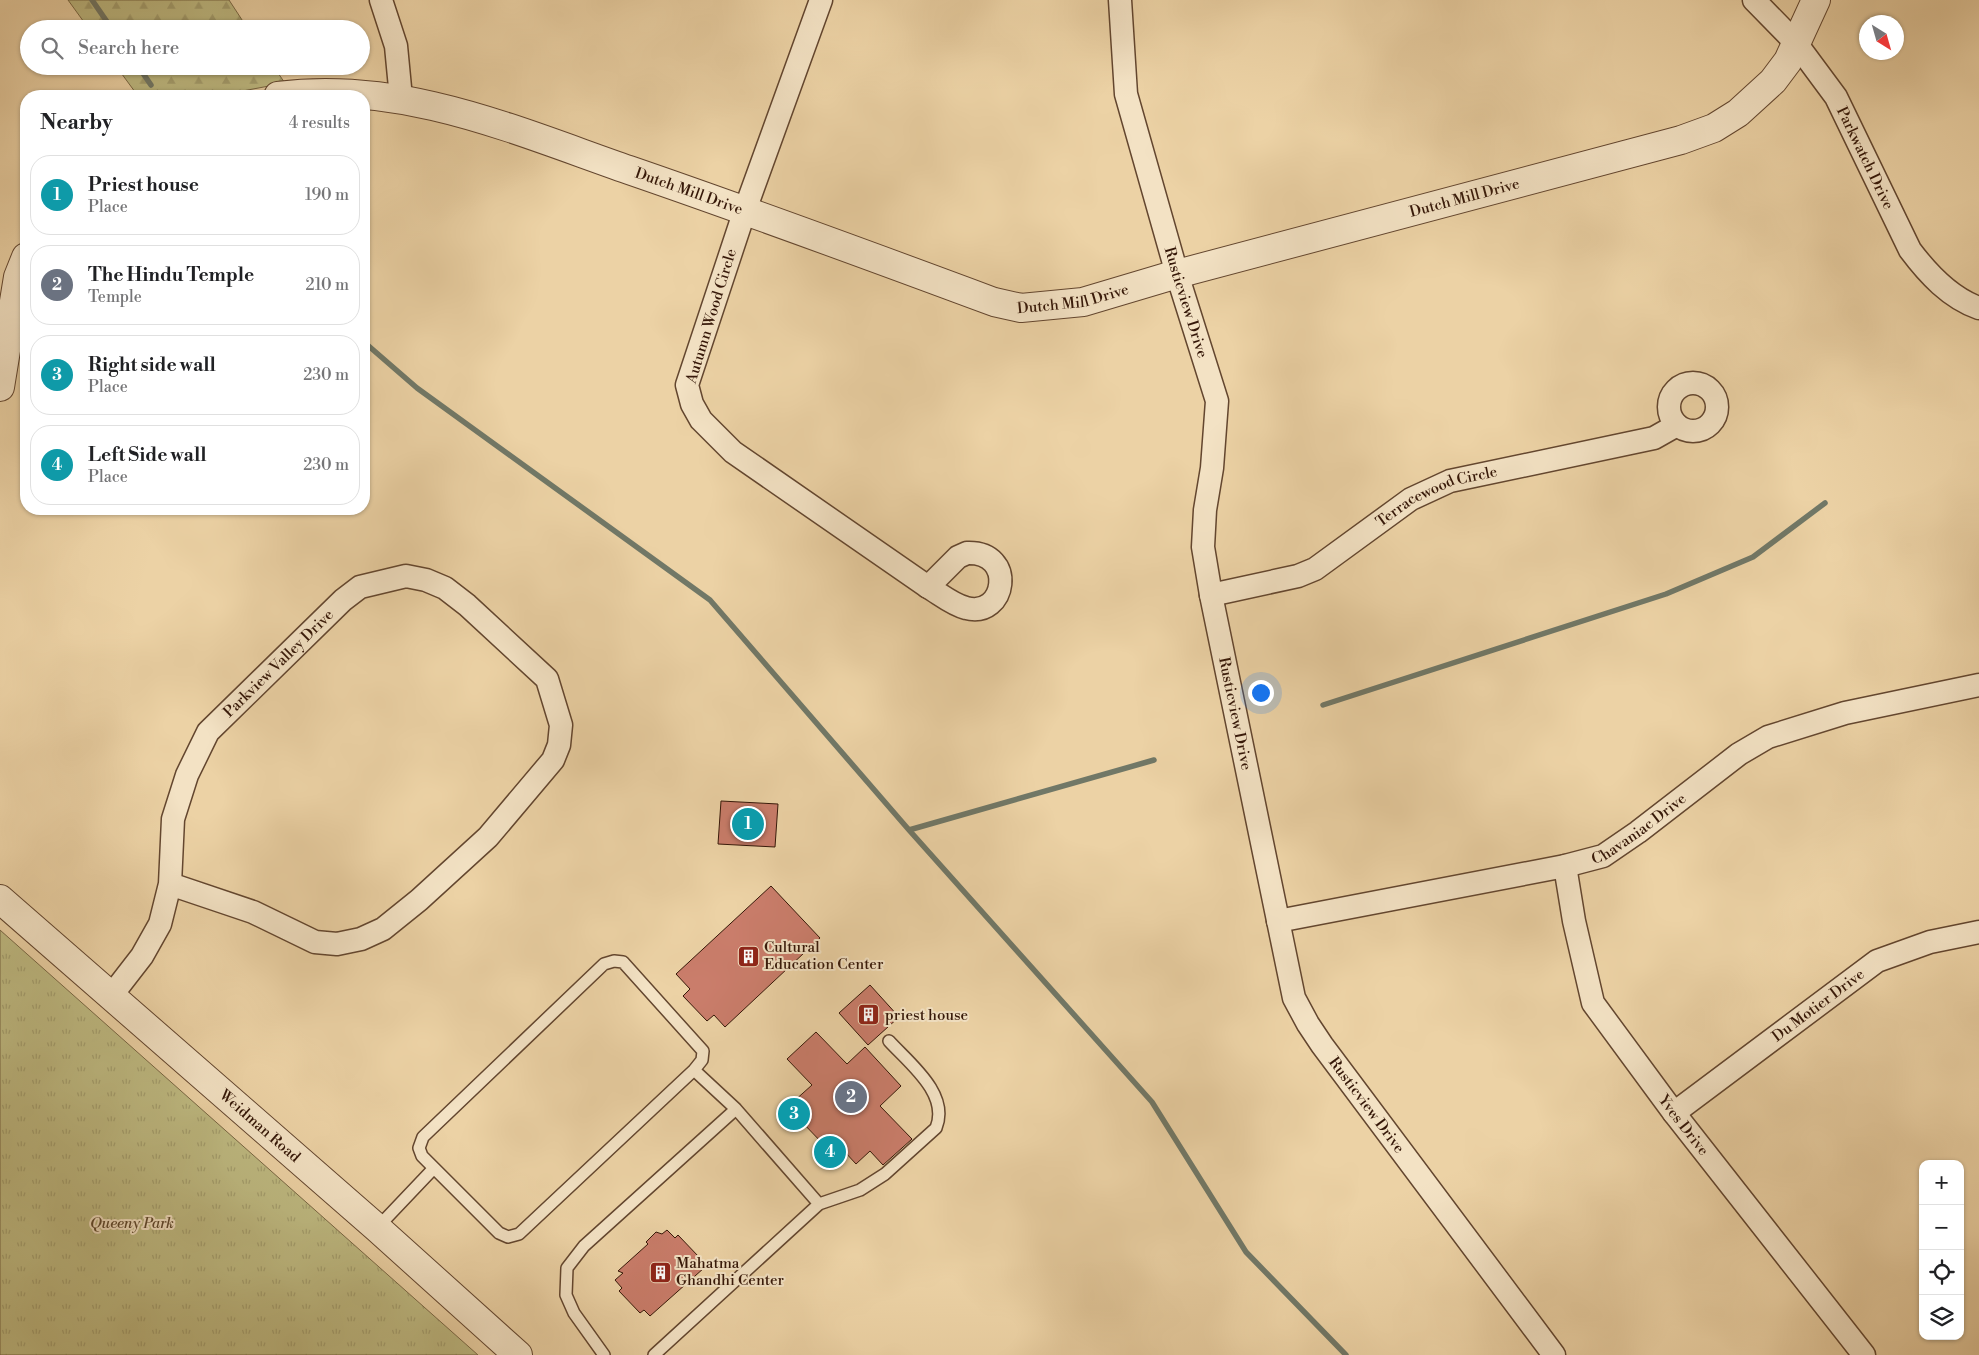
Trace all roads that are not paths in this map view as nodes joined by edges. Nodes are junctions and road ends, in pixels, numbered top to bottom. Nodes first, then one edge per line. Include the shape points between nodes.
1 (381, 0) edge
2 (821, 0) edge
3 (1120, 0) edge
4 (1754, 0) edge
5 (1816, 0) edge
6 (1796, 44) junction
7 (370, 95) edge
8 (400, 98) junction
9 (745, 210) junction
10 (20, 272) edge
11 (1177, 274) junction
12 (1979, 308) edge
13 (0, 387) edge
14 (1677, 425) dead end
15 (928, 587) dead end
16 (1210, 595) junction
17 (1979, 685) edge
18 (1565, 866) junction
19 (170, 884) junction
20 (0, 899) edge
21 (1278, 921) junction
22 (1979, 932) edge
23 (111, 996) junction
24 (889, 1041) dead end
25 (694, 1070) junction
26 (736, 1109) junction
27 (1674, 1113) junction
28 (434, 1168) junction
29 (819, 1204) junction
30 (377, 1228) junction
31 (518, 1355) edge
32 (604, 1355) edge
33 (654, 1355) edge
34 (1554, 1355) edge
35 (1864, 1355) edge

1 - 8 street via 396,46
2 - 9 street, Autumn Wood Circle
3 - 11 street, Rusticview Drive via 1126,94
4 - 6 street, Parkwatch Drive
5 - 6 street, Dutch Mill Drive
6 - 11 street, Dutch Mill Drive via 1773,81 1738,113 1714,128 1681,140
6 - 12 street, Parkwatch Drive via 1836,97 1910,250 1925,270 1949,292
7 - 8 street, Dutch Mill Drive
8 - 9 street, Dutch Mill Drive via 452,109
9 - 11 street, Dutch Mill Drive via 994,302 1022,308 1084,302
9 - 15 street, Autumn Wood Circle via 687,385 692,404 701,420 733,452
10 - 13 street
11 - 16 street, Rusticview Drive via 1217,402 1203,547
14 - 16 street, Terracewood Circle via 1654,438 1450,481 1411,499 1315,569 1298,576
16 - 21 street, Rusticview Drive
17 - 18 street, Chavaniac Drive via 1845,713 1768,737 1739,754 1603,856
18 - 21 street, Chavaniac Drive
18 - 27 street, Yves Drive via 1593,1003
19 - 19 street, Parkview Valley Drive via 253,912 314,942 337,944 383,929 488,837 553,760 559,745 561,725 548,679 445,588 406,576 360,587 208,732 187,775 173,820
19 - 23 street, Parkview Valley Drive via 160,924 142,956
20 - 23 street, Weidman Road
21 - 34 street, Rusticview Drive via 1294,998 1308,1024
22 - 27 street, Du Motier Drive via 1930,942 1877,961
23 - 30 street, Weidman Road
24 - 29 lane via 928,1083 940,1108 940,1119 936,1128 885,1174 860,1190
25 - 26 lane
25 - 28 lane via 519,1234 508,1238 499,1233
25 - 28 lane via 702,1060 703,1051 694,1038 623,962 604,964 423,1136 419,1148
26 - 29 lane
26 - 32 lane via 584,1246 567,1268 566,1295
27 - 35 street, Yves Drive
28 - 30 lane
29 - 33 lane
30 - 31 street, Weidman Road

